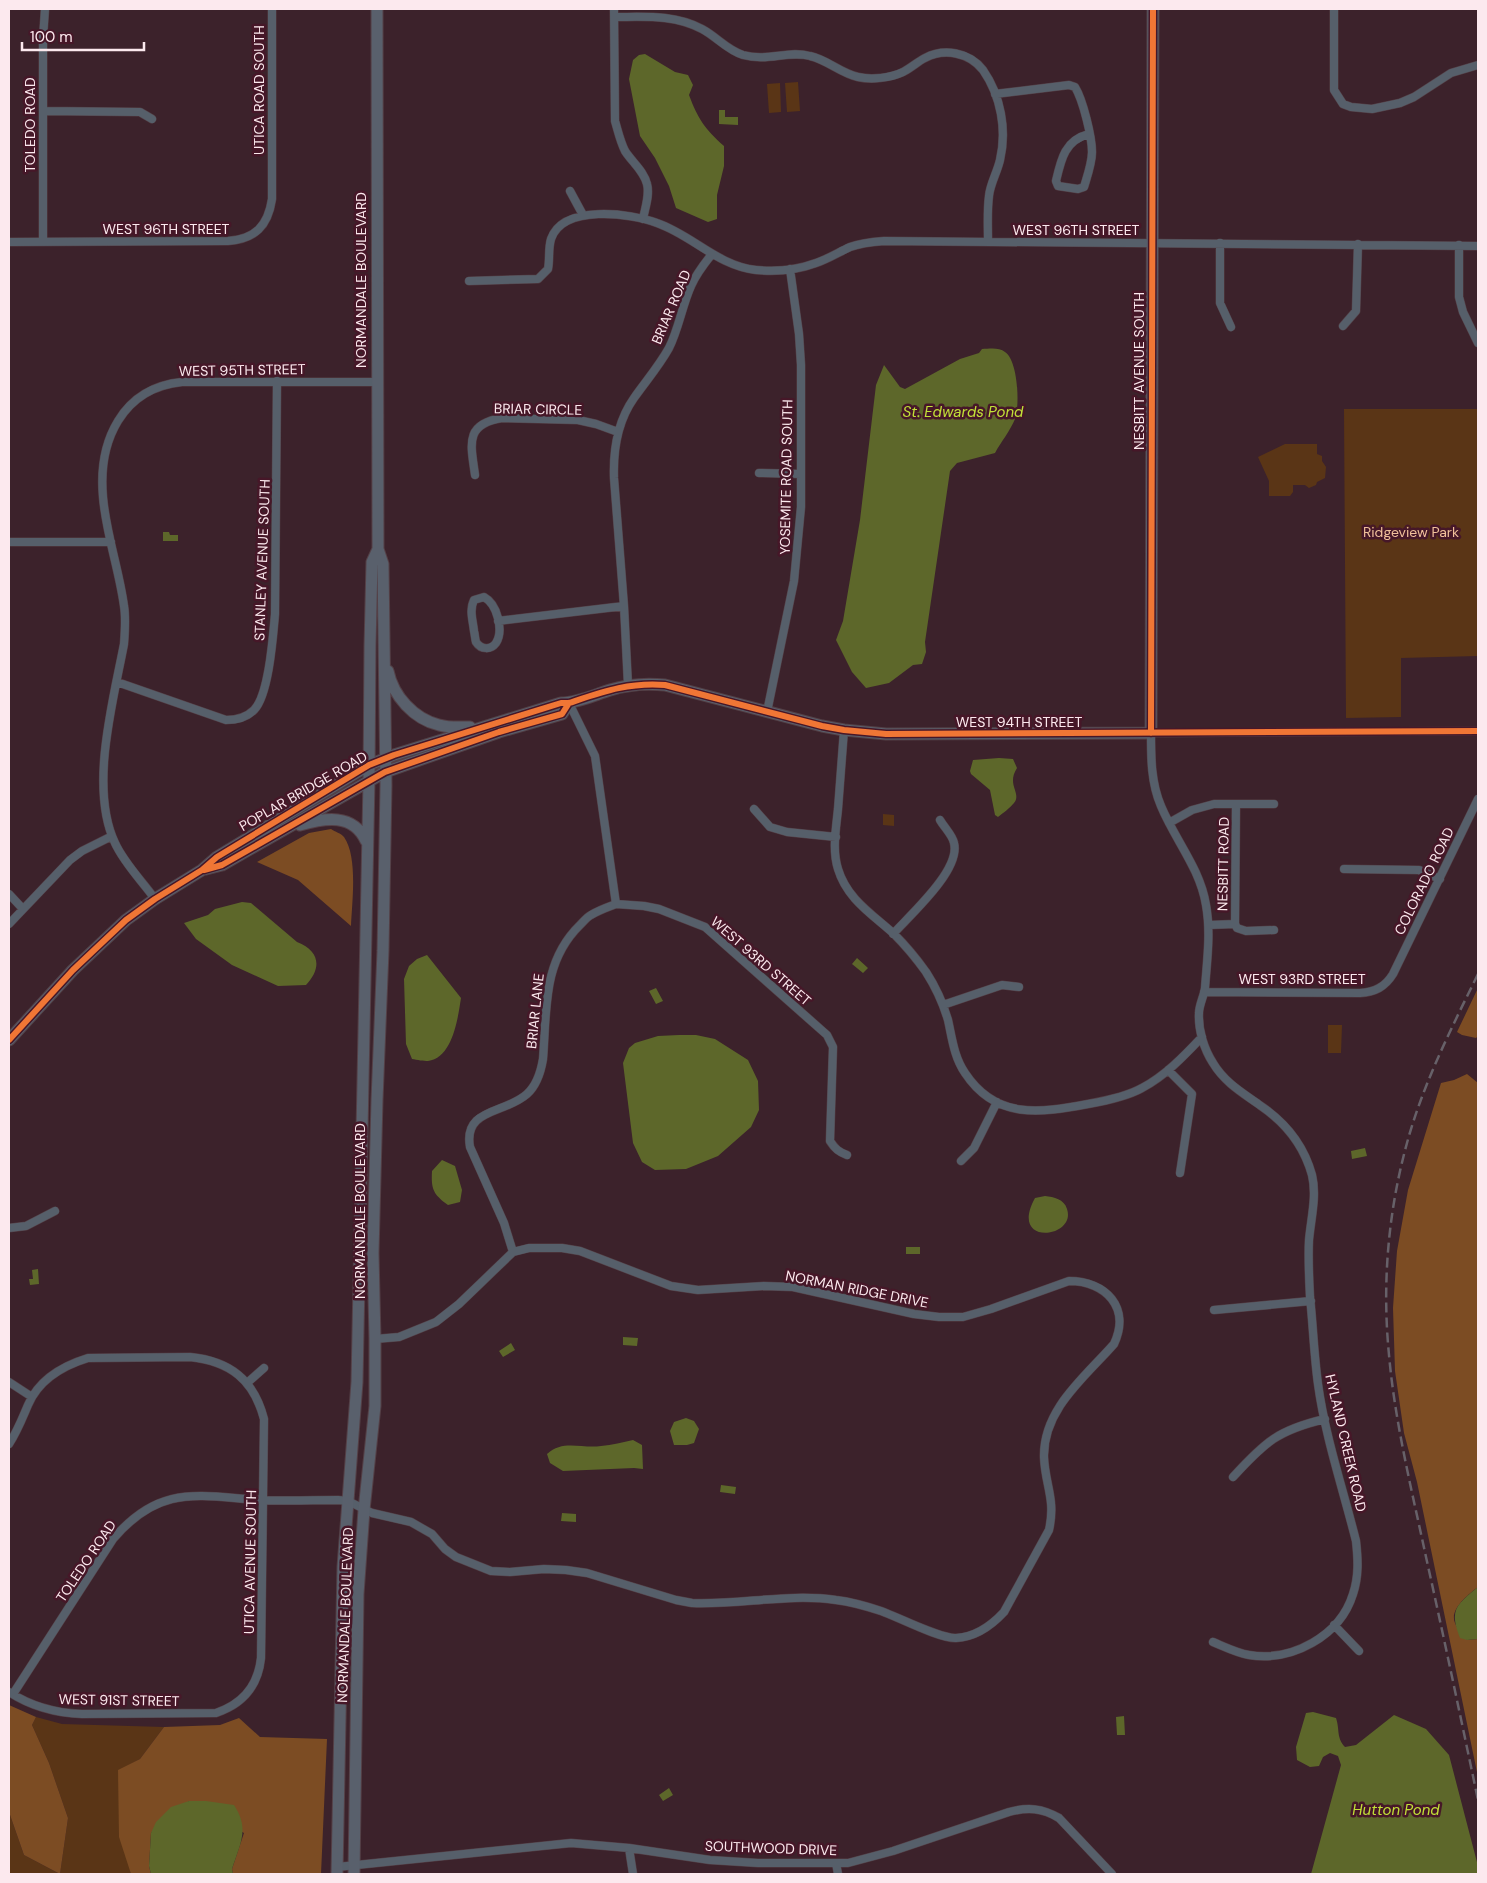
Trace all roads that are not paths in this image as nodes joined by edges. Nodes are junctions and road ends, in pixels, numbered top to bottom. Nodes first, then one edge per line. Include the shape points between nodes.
1 (45, 9) edge
2 (272, 9) edge
3 (1153, 9) edge
4 (1334, 9) edge
5 (376, 10) edge
6 (614, 13) edge
7 (1478, 66) edge
8 (995, 94) junction
9 (43, 111) junction
10 (152, 119) dead end
11 (1089, 134) junction
12 (272, 172) joint
13 (570, 191) dead end
14 (583, 215) junction
15 (643, 219) junction
16 (9, 242) edge
17 (43, 242) junction
18 (988, 242) junction
19 (1152, 243) junction
20 (1220, 243) junction
21 (1358, 244) junction
22 (1459, 246) junction
23 (1478, 246) edge
24 (712, 254) junction
25 (790, 270) junction
26 (469, 281) dead end
27 (1343, 326) dead end
28 (1231, 327) dead end
29 (1478, 343) edge
30 (277, 381) junction
31 (376, 382) junction
32 (618, 432) junction
33 (759, 473) dead end
34 (801, 474) junction
35 (475, 475) dead end
36 (9, 542) edge
37 (111, 542) junction
38 (378, 549) junction
39 (624, 606) junction
40 (498, 621) junction
41 (384, 653) junction
42 (117, 682) junction
43 (628, 686) junction
44 (569, 703) junction
45 (768, 712) junction
46 (844, 730) junction
47 (483, 732) junction
48 (1478, 732) edge
49 (1151, 733) junction
50 (385, 758) junction
51 (369, 765) junction
52 (385, 772) junction
53 (369, 780) junction
54 (1478, 799) edge
55 (1236, 804) junction
56 (1274, 804) dead end
57 (754, 809) dead end
58 (940, 820) dead end
59 (1170, 823) junction
60 (280, 832) junction
61 (112, 836) junction
62 (836, 837) junction
63 (367, 845) junction
64 (1344, 869) dead end
65 (202, 870) junction
66 (1440, 879) junction
67 (9, 894) edge
68 (155, 899) junction
69 (616, 904) junction
70 (23, 909) junction
71 (9, 924) edge
72 (1235, 924) junction
73 (1209, 925) junction
74 (1274, 930) dead end
75 (893, 934) junction
76 (1393, 974) joint
77 (1019, 987) dead end
78 (1204, 992) junction
79 (943, 1005) junction
80 (1202, 1037) junction
81 (9, 1040) edge
82 (1168, 1070) junction
83 (1244, 1096) joint
84 (997, 1102) junction
85 (847, 1155) dead end
86 (961, 1161) dead end
87 (1180, 1173) dead end
88 (56, 1211) dead end
89 (9, 1228) edge
90 (513, 1252) junction
91 (1311, 1301) junction
92 (1214, 1310) dead end
93 (375, 1338) junction
94 (264, 1368) dead end
95 (9, 1382) edge
96 (247, 1383) junction
97 (32, 1396) junction
98 (1325, 1419) junction
99 (9, 1444) edge
100 (1233, 1476) dead end
101 (264, 1500) junction
102 (348, 1501) junction
103 (364, 1510) junction
104 (1334, 1625) junction
105 (1213, 1642) dead end
106 (1359, 1650) dead end
107 (11, 1693) edge
108 (204, 1714) joint
109 (629, 1848) junction
110 (836, 1863) junction
111 (354, 1870) edge
112 (337, 1871) edge
113 (633, 1874) edge
114 (838, 1874) edge
115 (1112, 1874) edge

1 - 9 street, TOLEDO ROAD
2 - 12 street, UTICA ROAD SOUTH
3 - 19 main road, NESBITT AVENUE SOUTH
4 - 7 street via 1334,90 1343,104 1372,109 1400,103 1451,73
5 - 31 main road, NORMANDALE BOULEVARD
6 - 8 street via 676,18 705,30 742,55 770,58 798,54 810,56 859,78 888,77 902,73 934,54 957,54 968,58 982,70
6 - 15 street via 615,121 625,151 647,184
8 - 11 street via 1069,85 1075,87
8 - 18 street via 1003,125 1003,143 989,196
9 - 10 street via 140,112
9 - 17 street, TOLEDO ROAD
11 - 11 street via 1092,154 1084,187 1058,186 1056,181 1063,153 1079,137
12 - 17 street, WEST 96TH STREET via 272,199 266,219 251,236 240,240
13 - 14 street
14 - 15 street
14 - 26 street via 568,220 557,229 551,239 548,270 538,279
15 - 24 street via 678,232
16 - 17 street, WEST 96TH STREET
18 - 19 street, WEST 96TH STREET
18 - 25 street, WEST 96TH STREET via 867,242
19 - 20 street, WEST 96TH STREET
19 - 49 main road, NESBITT AVENUE SOUTH
20 - 21 street, WEST 96TH STREET
20 - 28 street via 1220,303
21 - 22 street, WEST 96TH STREET
21 - 27 street via 1356,311
22 - 23 street, WEST 96TH STREET
22 - 29 street via 1459,297
24 - 25 street, WEST 96TH STREET via 753,270
24 - 32 street, BRIAR ROAD via 690,286 670,346 634,398
25 - 34 street, YOSEMITE ROAD SOUTH via 799,334
30 - 31 street, WEST 95TH STREET
30 - 37 street, WEST 95TH STREET via 167,383 153,388 129,406 111,436 103,475
30 - 42 street, STANLEY AVENUE SOUTH via 275,614 261,701 246,716 226,720
31 - 38 main road, NORMANDALE BOULEVARD
32 - 35 street, BRIAR CIRCLE via 578,420 490,420 482,423 473,436
32 - 39 street, BRIAR ROAD via 613,471
33 - 34 street
34 - 45 street, YOSEMITE ROAD SOUTH via 799,544 794,581
36 - 37 street
37 - 42 street, WEST 95TH STREET via 124,606 124,644
38 - 41 main road, NORMANDALE BOULEVARD via 383,564
38 - 51 main road, NORMANDALE BOULEVARD via 372,562
39 - 40 street
39 - 43 street, BRIAR ROAD
40 - 40 street via 495,644 487,648 479,645 471,610 474,600 484,597 489,600
41 - 47 main road via 392,686 419,716 448,727
41 - 50 main road, NORMANDALE BOULEVARD
42 - 61 street, WEST 95TH STREET via 103,778 105,814
43 - 44 main road, WEST 94TH STREET
43 - 45 main road, WEST 94TH STREET via 665,685
44 - 47 main road, WEST 94TH STREET via 562,714
44 - 69 street via 595,756
45 - 46 main road, WEST 94TH STREET
46 - 49 main road, WEST 94TH STREET via 886,734
46 - 62 street
47 - 50 main road, POPLAR BRIDGE ROAD
47 - 52 main road, POPLAR BRIDGE ROAD
48 - 49 street, WEST 94TH STREET
49 - 59 street, NESBITT ROAD via 1151,768 1155,787 1160,806
50 - 51 main road, POPLAR BRIDGE ROAD
50 - 52 main road, NORMANDALE BOULEVARD
51 - 53 main road, NORMANDALE BOULEVARD
51 - 65 main road, POPLAR BRIDGE ROAD via 224,852
52 - 53 main road, POPLAR BRIDGE ROAD
52 - 93 main road, NORMANDALE BOULEVARD via 373,1243
53 - 60 main road, POPLAR BRIDGE ROAD
53 - 63 main road, NORMANDALE BOULEVARD
54 - 66 street, COLORADO ROAD
55 - 56 street, NESBITT ROAD
55 - 59 street, NESBITT ROAD via 1201,806
55 - 72 street, NESBITT ROAD
57 - 62 street via 770,827
58 - 75 street via 954,843 953,862 944,878
59 - 73 street, NESBITT ROAD via 1200,881
60 - 63 main road via 331,819 358,827
60 - 65 main road, POPLAR BRIDGE ROAD via 222,865
61 - 68 street, WEST 95TH STREET
61 - 70 street via 70,860
62 - 75 street via 835,852 843,883 862,908
63 - 102 main road, NORMANDALE BOULEVARD via 357,1382
64 - 66 street via 1419,870
65 - 68 main road, POPLAR BRIDGE ROAD
66 - 76 street, COLORADO ROAD
67 - 70 street
68 - 81 main road, POPLAR BRIDGE ROAD via 100,943
69 - 85 street, WEST 93RD STREET via 659,909 705,927 827,1034 833,1048 830,1141 840,1153
69 - 90 street, BRIAR LANE via 591,915 565,941 558,954 549,984 541,1071 529,1093 480,1117 470,1130 470,1147
70 - 71 street
72 - 73 street, NESBITT ROAD
72 - 74 street, NESBITT ROAD via 1246,931
73 - 78 street, NESBITT ROAD
75 - 79 street via 926,972
76 - 78 street, WEST 93RD STREET via 1380,989 1360,994
77 - 79 street via 1002,985
78 - 80 street, NESBITT ROAD via 1199,1012
79 - 84 street via 957,1060 975,1086
80 - 82 street
80 - 83 street, NESBITT ROAD via 1212,1063
82 - 84 street via 1140,1090 1095,1103 1032,1112
82 - 87 street via 1192,1094
83 - 91 street, HYLAND CREEK ROAD via 1289,1130 1307,1160 1314,1195 1309,1264
84 - 86 street via 974,1148
88 - 89 street via 26,1226
90 - 93 street via 436,1322 399,1337
90 - 103 street, NORMAN RIDGE DRIVE via 529,1248 562,1248 580,1251 684,1289 793,1287 938,1317 963,1317 1069,1281 1082,1281 1104,1291 1112,1301 1118,1310 1119,1333 1114,1344 1060,1405 1052,1421 1044,1457 1052,1499 1048,1530 1004,1612 982,1631 968,1636 953,1638 882,1611 835,1600 810,1598 692,1604 587,1572 544,1569 491,1571 456,1557 418,1525
91 - 92 street
91 - 98 street, HYLAND CREEK ROAD via 1318,1384
93 - 103 main road, NORMANDALE BOULEVARD via 375,1406
94 - 96 street
95 - 97 street
96 - 97 street, UTICA AVENUE SOUTH via 232,1370 205,1358 104,1357 88,1358 58,1370
96 - 101 street, UTICA AVENUE SOUTH via 260,1404 264,1419
97 - 99 street, UTICA AVENUE SOUTH
98 - 100 street via 1277,1436 1260,1448
98 - 104 street, HYLAND CREEK ROAD via 1358,1559 1353,1595
101 - 102 street, TOLEDO ROAD
101 - 107 street, TOLEDO ROAD via 180,1497 135,1515 113,1539
101 - 108 street, UTICA AVENUE SOUTH via 260,1672 250,1691 237,1704 227,1710
102 - 103 street, TOLEDO ROAD
102 - 112 main road, NORMANDALE BOULEVARD via 343,1566
103 - 111 main road, NORMANDALE BOULEVARD via 358,1594
104 - 105 street, HYLAND CREEK ROAD via 1320,1638 1286,1654 1249,1655
104 - 106 street
107 - 108 street, WEST 91ST STREET via 40,1708 61,1713
109 - 110 street, SOUTHWOOD DRIVE via 710,1860
109 - 111 street, SOUTHWOOD DRIVE via 570,1843
109 - 113 street
110 - 114 street
110 - 115 street, SOUTHWOOD DRIVE via 870,1858 1022,1808 1035,1808 1059,1818
111 - 112 street, SOUTHWOOD DRIVE

